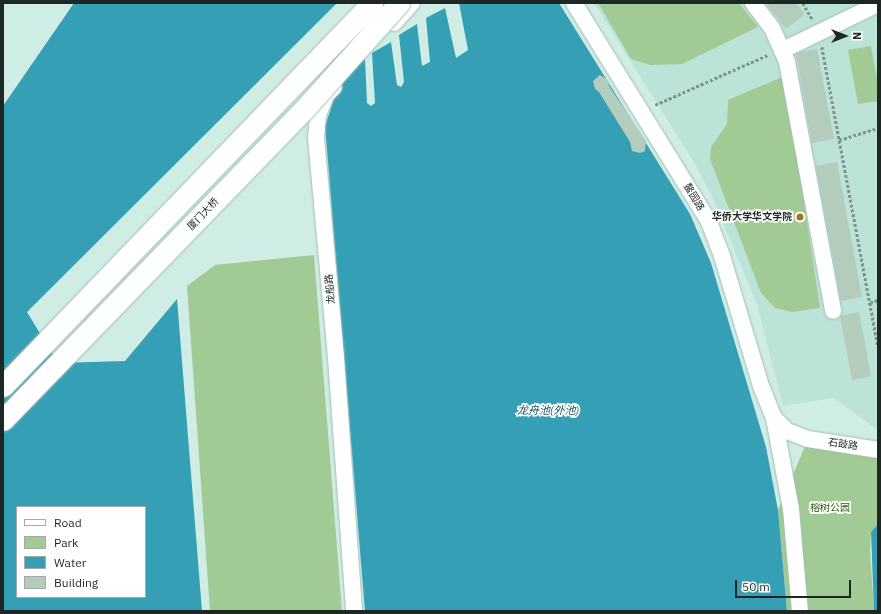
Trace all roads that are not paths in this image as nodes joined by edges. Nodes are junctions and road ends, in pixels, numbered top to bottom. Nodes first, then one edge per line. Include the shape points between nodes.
1 (357, 3) edge
2 (372, 3) edge
3 (399, 3) edge
4 (412, 3) edge
5 (574, 3) edge
6 (753, 3) edge
7 (878, 4) edge
8 (386, 31) junction
9 (783, 50) junction
10 (833, 311) dead end
11 (3, 386) edge
12 (774, 418) junction
13 (3, 420) edge
14 (808, 439) joint
15 (878, 450) edge
16 (354, 611) edge
17 (800, 611) edge

1 - 8 street
2 - 11 main road, bridge
3 - 13 main road, 厦门大桥, bridge via 308,106
4 - 8 street, 龙船路
5 - 12 street, 鳌园路 via 709,222 722,256 761,386
6 - 9 street via 772,28
7 - 9 street
8 - 16 street, 龙船路 via 326,95 318,115 316,138 336,358
9 - 10 street via 791,76
12 - 14 street, 鳌园路 via 787,431
12 - 17 street via 791,509
14 - 15 street, 石鼓路

